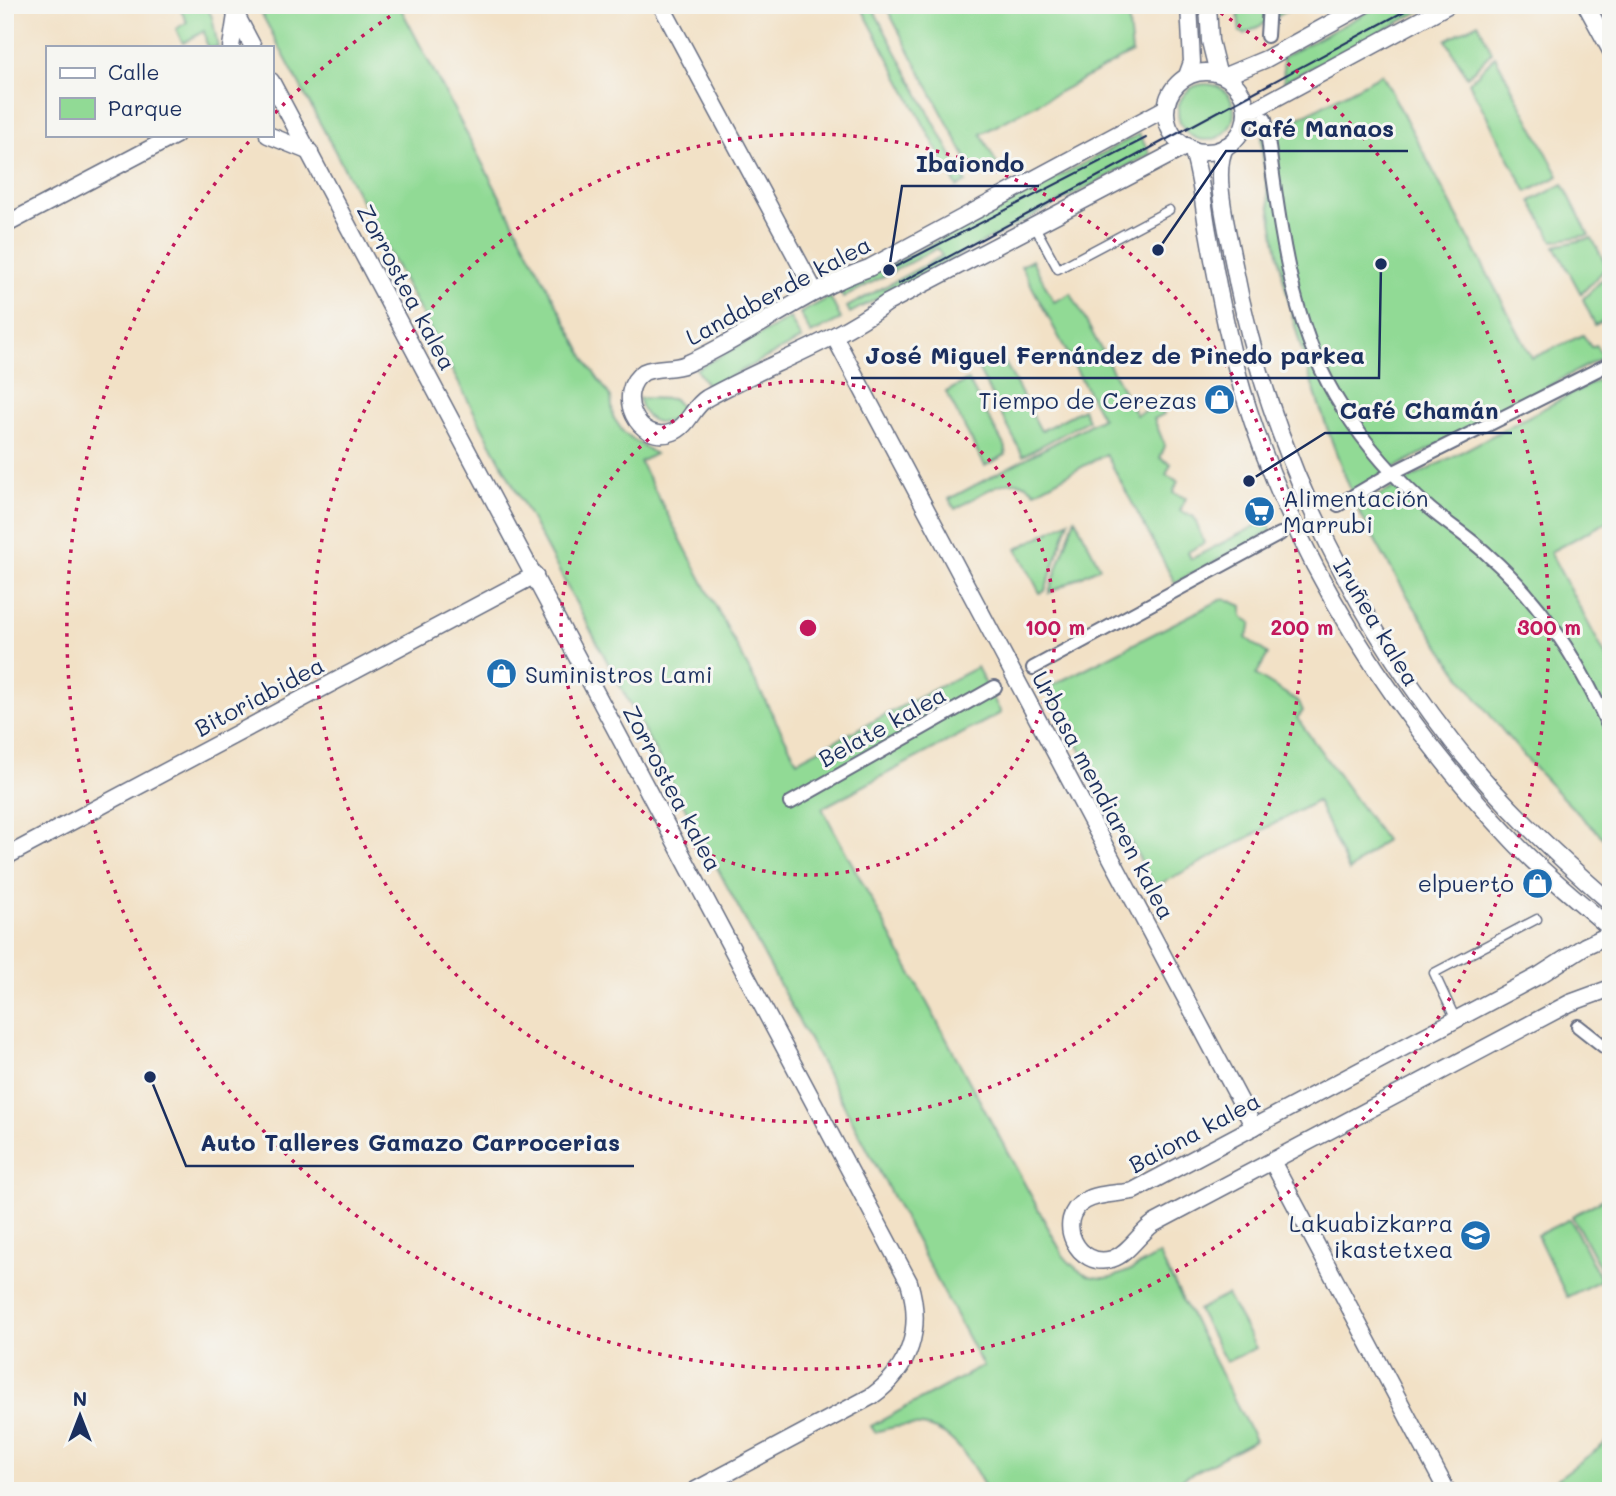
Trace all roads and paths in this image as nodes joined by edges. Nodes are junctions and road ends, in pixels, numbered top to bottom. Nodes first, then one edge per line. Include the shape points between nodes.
1 (661, 5) edge
2 (1189, 5) edge
3 (1209, 5) edge
4 (1269, 5) edge
5 (1364, 5) edge
6 (1448, 5) edge
7 (1586, 5) edge
8 (233, 10) edge
9 (1267, 36) dead end
10 (231, 46) edge
11 (252, 46) edge
12 (1611, 51) edge
13 (1222, 75) junction
14 (1187, 76) junction
15 (273, 87) edge
16 (1166, 108) junction
17 (1246, 114) junction
18 (1265, 119) dead end
19 (174, 136) edge
20 (270, 136) edge
21 (1226, 146) junction
22 (1189, 148) junction
23 (310, 152) junction
24 (1169, 210) dead end
25 (5, 225) edge
26 (1034, 225) junction
27 (815, 292) junction
28 (834, 336) junction
29 (1611, 363) edge
30 (1394, 472) junction
31 (1338, 505) dead end
32 (1280, 534) dead end
33 (535, 575) junction
34 (1033, 668) dead end
35 (995, 687) dead end
36 (1611, 732) edge
37 (790, 803) dead end
38 (5, 857) edge
39 (1611, 903) edge
40 (1537, 919) dead end
41 (1610, 937) edge
42 (1611, 988) edge
43 (1456, 1020) junction
44 (1578, 1026) dead end
45 (1611, 1052) edge
46 (1254, 1127) junction
47 (1273, 1163) junction
48 (694, 1491) edge
49 (1447, 1491) edge

1 - 27 street
2 - 14 street via 1192,62
3 - 13 street via 1210,41
4 - 9 street
5 - 13 street via 1266,59
6 - 17 street
7 - 12 street
8 - 10 street
8 - 11 street
13 - 14 street via 1202,72
13 - 17 street via 1244,96
14 - 16 street
15 - 23 street, Zorrostea kalea
16 - 22 street via 1169,126
16 - 27 street, Landaberde kalea via 869,268
17 - 21 street via 1240,132
18 - 30 street via 1293,290 1312,354 1342,409
19 - 25 street
20 - 23 street
21 - 22 street via 1204,151
21 - 39 street, Iruñea kalea via 1220,162 1222,187 1237,285 1251,340 1294,472 1328,545 1402,672 1451,740 1505,803
22 - 26 street, Landaberde kalea
22 - 41 street, Iruñea kalea via 1200,175 1218,286 1243,392 1278,484 1332,597 1395,698 1453,774
23 - 33 street, Zorrostea kalea
24 - 26 lane via 1058,269
26 - 28 street, Landaberde kalea
27 - 28 street, Landaberde kalea via 689,363 644,372 632,387 630,410 648,430 674,431 705,399
28 - 46 street, Urbasa mendiaren kalea
29 - 30 street
30 - 31 street
30 - 36 street via 1429,508 1489,555 1545,616 1587,680
32 - 34 street
33 - 38 street, Bitoriabidea
33 - 48 street, Zorrostea kalea via 909,1283 916,1317 906,1360 890,1383
35 - 37 street, Belate kalea
40 - 43 lane via 1434,973
41 - 43 street, Baiona kalea via 1585,946
42 - 47 street, Baiona kalea via 1570,1003
43 - 46 street, Baiona kalea
44 - 45 street
46 - 47 street, Baiona kalea via 1133,1191 1095,1196 1081,1203 1072,1216 1072,1240 1088,1258 1114,1259 1153,1224
47 - 49 street

